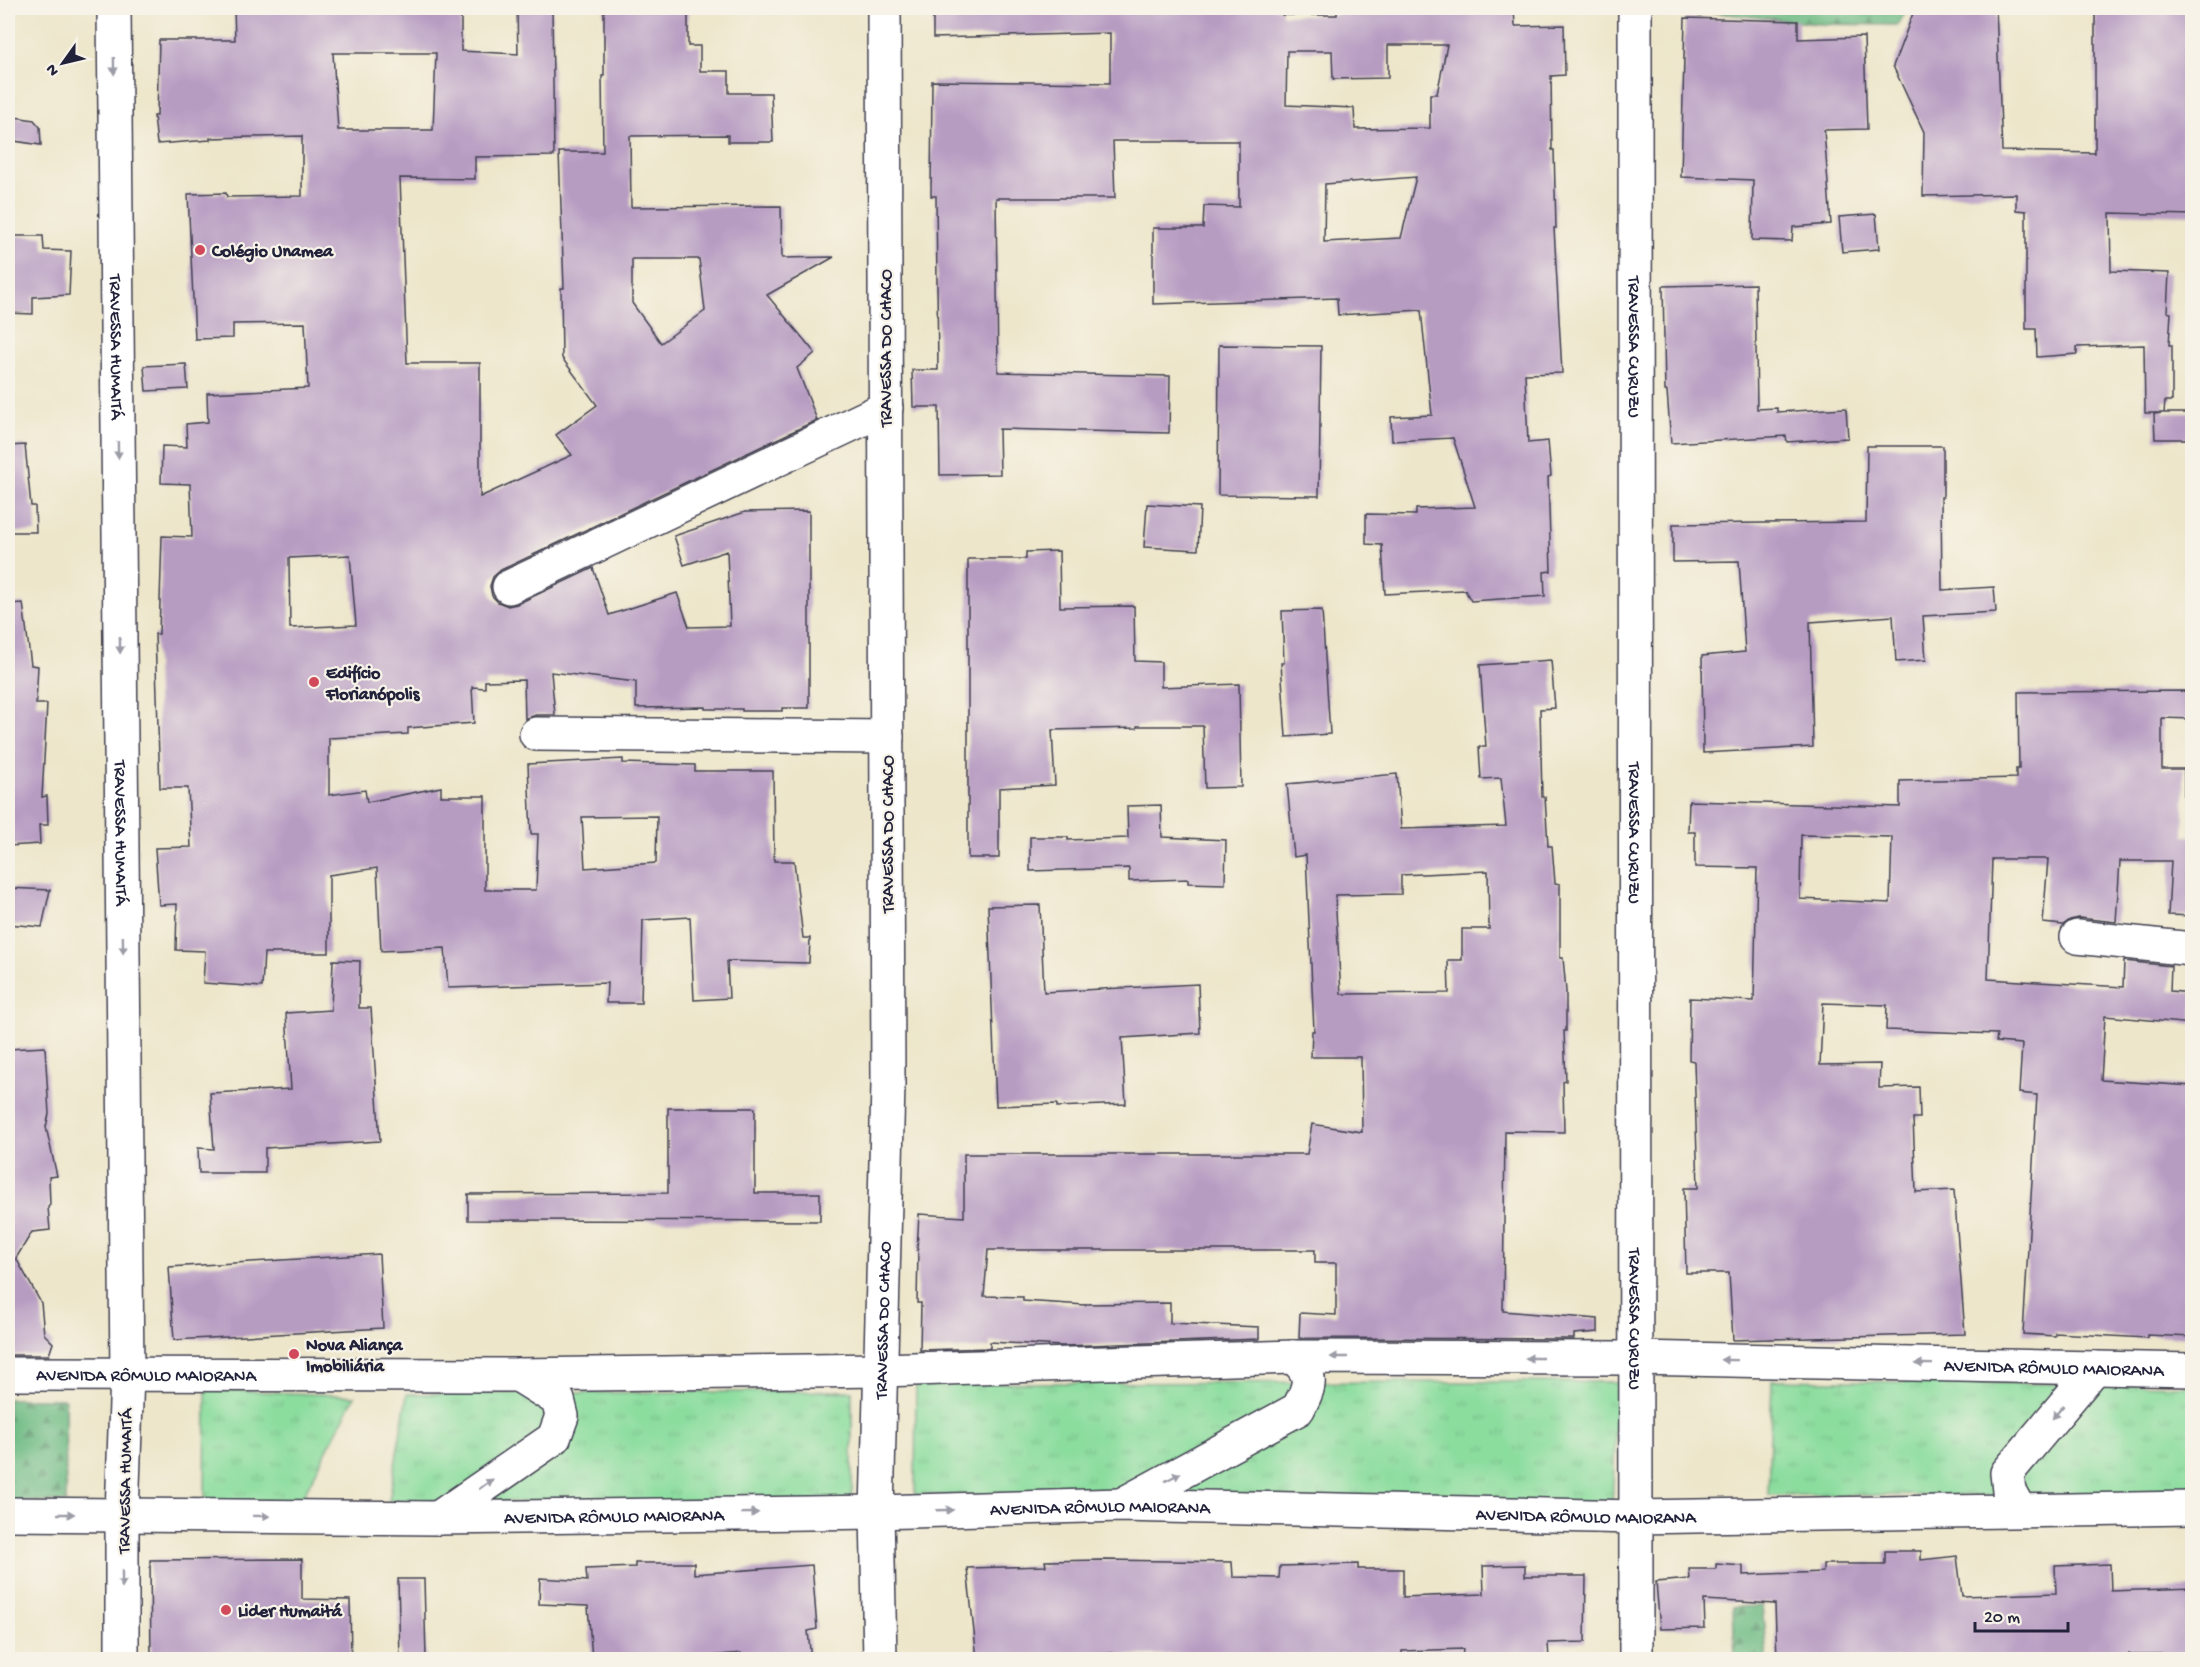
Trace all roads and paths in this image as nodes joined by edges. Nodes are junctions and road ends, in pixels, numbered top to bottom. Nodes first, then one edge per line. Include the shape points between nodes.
1 (114, 8) edge
2 (884, 8) edge
3 (1635, 8) edge
4 (886, 408) junction
5 (509, 587) dead end
6 (536, 734) dead end
7 (887, 737) junction
8 (2077, 937) dead end
9 (2193, 949) edge
10 (1293, 1357) junction
11 (1637, 1358) junction
12 (2096, 1368) junction
13 (880, 1370) junction
14 (2193, 1370) edge
15 (8, 1374) edge
16 (127, 1374) junction
17 (518, 1375) junction
18 (1121, 1505) junction
19 (2193, 1508) edge
20 (2019, 1509) junction
21 (877, 1512) junction
22 (8, 1514) edge
23 (122, 1514) junction
24 (1635, 1516) junction
25 (438, 1518) junction
26 (122, 1659) edge
27 (880, 1659) edge
28 (1636, 1659) edge

1 -> 16 street, TRAVESSA HUMAITÁ
2 - 4 street, TRAVESSA DO CHACO
3 - 11 street, TRAVESSA CURUZU
4 - 5 street
4 - 7 street, TRAVESSA DO CHACO
6 - 7 street
7 - 13 street, TRAVESSA DO CHACO via 888,1085
8 - 9 street
11 -> 10 street, AVENIDA RÔMULO MAIORANA
10 - 13 street, AVENIDA RÔMULO MAIORANA
18 -> 10 street via 1298,1409 1309,1388 1305,1367
12 -> 11 street, AVENIDA RÔMULO MAIORANA
11 - 24 street, TRAVESSA CURUZU
12 - 14 street, AVENIDA RÔMULO MAIORANA
12 -> 20 street via 2007,1473 2009,1491
13 - 17 street, AVENIDA RÔMULO MAIORANA
13 - 21 street, TRAVESSA DO CHACO
15 - 16 street, AVENIDA RÔMULO MAIORANA
16 - 17 street, AVENIDA RÔMULO MAIORANA
16 - 23 street, TRAVESSA HUMAITÁ
25 -> 17 street via 554,1438 562,1416 558,1400
21 -> 18 street, AVENIDA RÔMULO MAIORANA
18 - 24 street, AVENIDA RÔMULO MAIORANA
19 - 20 street, AVENIDA RÔMULO MAIORANA
20 - 24 street, AVENIDA RÔMULO MAIORANA
25 -> 21 street, AVENIDA RÔMULO MAIORANA
21 - 27 street, TRAVESSA DO CHACO
22 -> 23 street, AVENIDA RÔMULO MAIORANA
23 -> 25 street, AVENIDA RÔMULO MAIORANA
23 -> 26 street, TRAVESSA HUMAITÁ
24 - 28 street, TRAVESSA CURUZU

